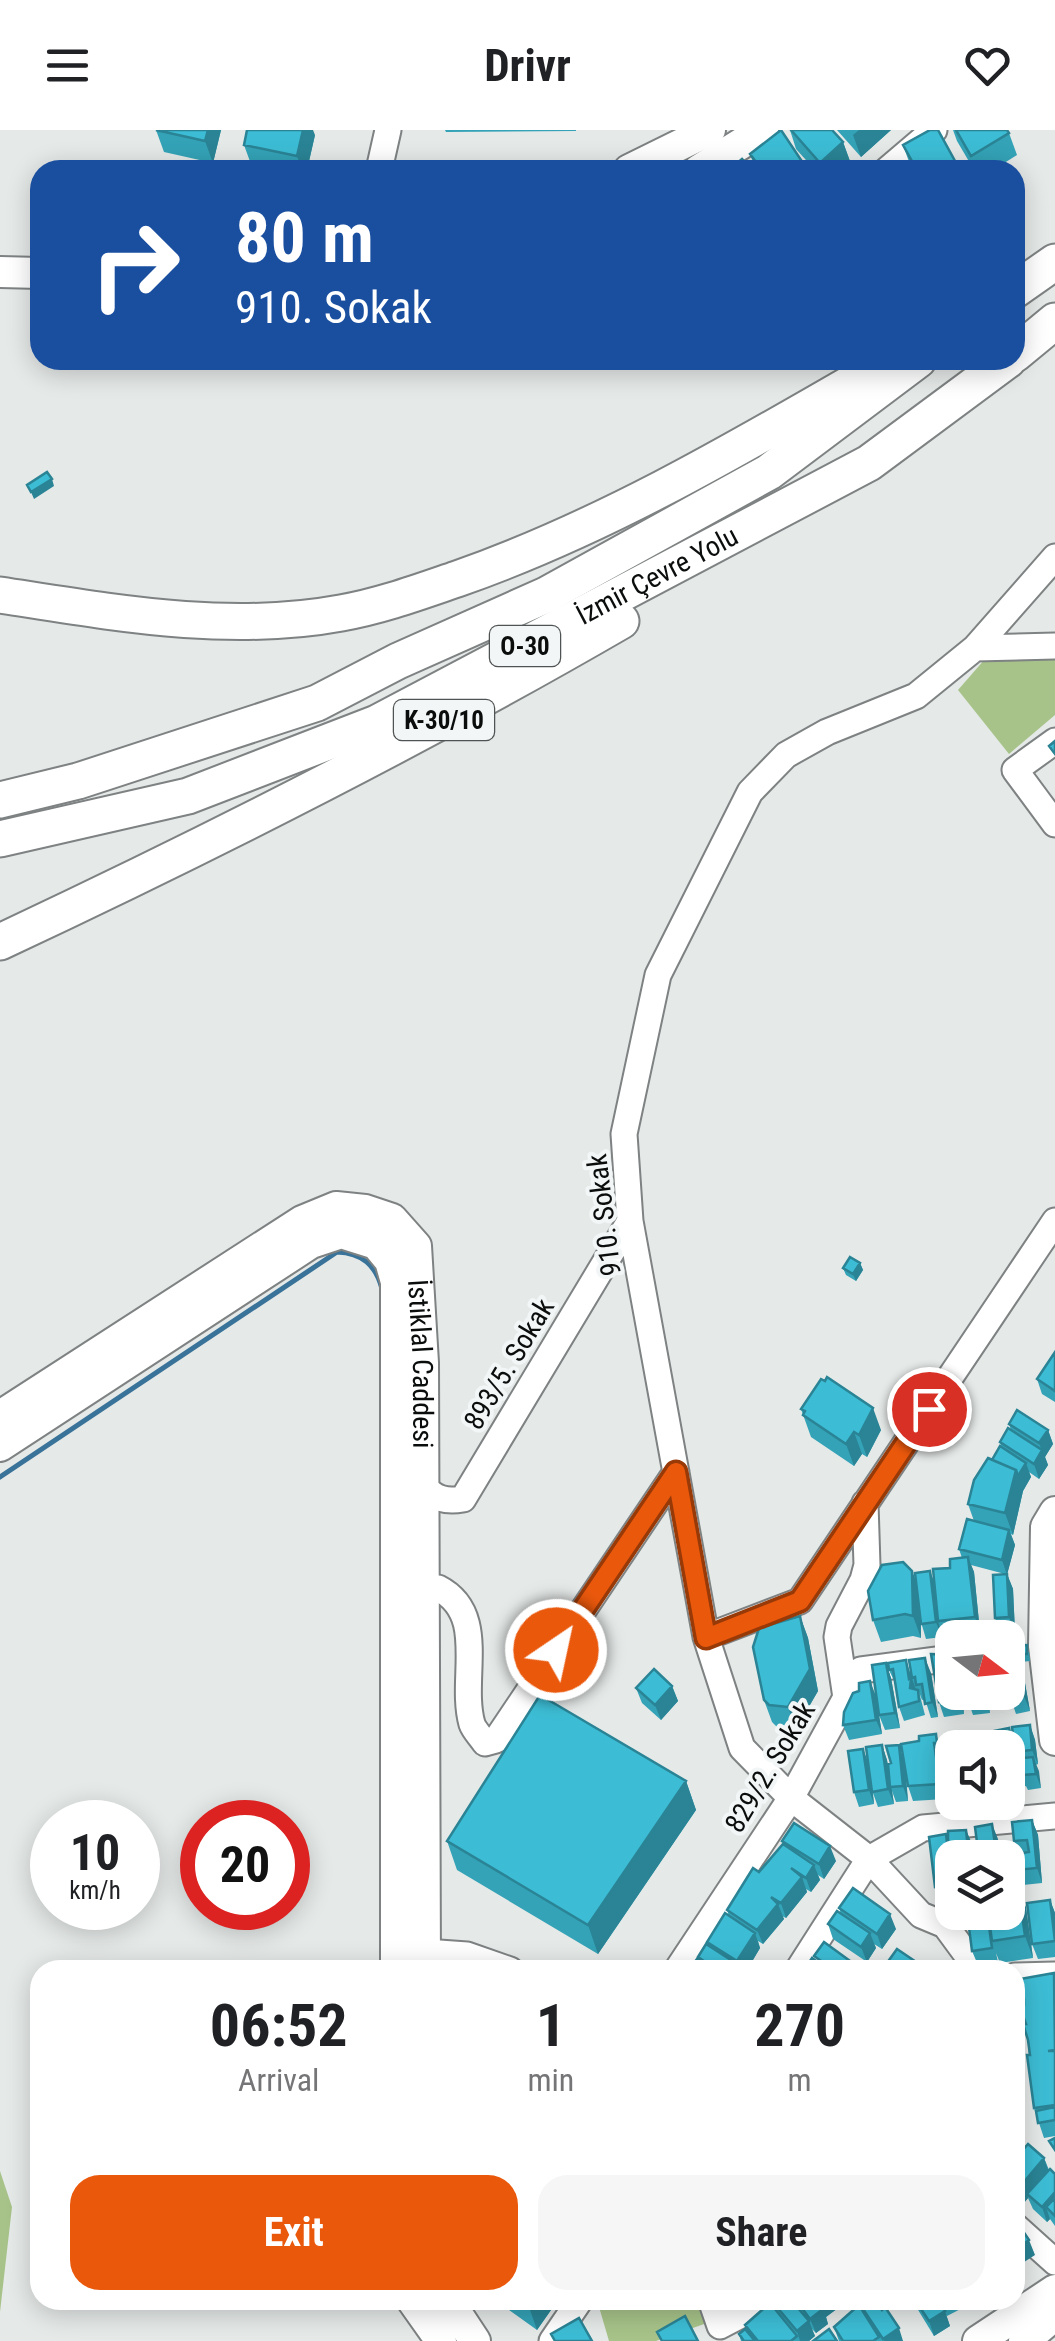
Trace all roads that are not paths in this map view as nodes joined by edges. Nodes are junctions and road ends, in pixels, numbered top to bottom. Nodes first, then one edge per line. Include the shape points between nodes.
1 (388, 130) edge
2 (710, 130) edge
3 (763, 130) edge
4 (934, 130) edge
5 (381, 160) edge
6 (648, 160) edge
7 (715, 160) edge
8 (898, 160) edge
9 (1055, 262) edge
10 (0, 272) edge
11 (30, 273) edge
12 (1025, 283) edge
13 (1055, 321) edge
14 (1025, 346) edge
15 (878, 370) edge
16 (905, 370) edge
17 (995, 370) edge
18 (870, 464) junction
19 (1055, 557) edge
20 (0, 595) edge
21 (1055, 646) edge
22 (975, 648) junction
23 (1055, 741) edge
24 (0, 800) edge
25 (1055, 824) edge
26 (0, 839) edge
27 (0, 942) edge
28 (630, 1221) junction
29 (1055, 1221) edge
30 (0, 1416) edge
31 (0, 1446) edge
32 (676, 1472) junction
33 (423, 1486) junction
34 (866, 1503) junction
35 (1055, 1512) edge
36 (424, 1592) junction
37 (706, 1638) junction
38 (935, 1660) edge
39 (846, 1698) junction
40 (1055, 1740) edge
41 (791, 1798) junction
42 (1055, 1816) edge
43 (869, 1859) junction
44 (396, 1960) edge
45 (425, 1960) edge
46 (431, 1960) edge
47 (483, 1960) edge
48 (684, 1960) edge
49 (804, 1960) edge
50 (971, 1960) edge
51 (1055, 1975) edge
52 (1025, 1976) edge
53 (1025, 2235) edge
54 (1055, 2262) edge
55 (1054, 2299) edge
56 (419, 2310) edge
57 (457, 2310) edge
58 (573, 2310) edge
59 (441, 2341) edge
60 (475, 2341) edge
61 (552, 2341) edge
62 (978, 2341) edge
63 (1024, 2341) edge

1 - 5 street
2 - 6 main road
3 - 7 main road
4 - 8 street
9 - 12 highway
10 - 11 main road
13 - 14 highway
15 - 20 highway via 642,499 517,558 406,597 340,613 220,620
16 - 24 highway, İzmir Çevre Yolu / O-30 via 769,472 546,595 318,703
17 - 18 highway, İzmir Çevre Yolu / O-30
18 - 26 highway, İzmir Çevre Yolu / O-30 via 377,723 188,796
18 - 27 highway, K-30/10 via 577,647 230,831
19 - 22 street, 910. Sokak
21 - 22 street
22 - 28 street, 910. Sokak via 916,696 786,755 750,792 658,976 624,1134
23 - 25 street via 1015,770
28 - 32 street, 910. Sokak
28 - 33 street, 893/5. Sokak via 463,1499 448,1502
29 - 34 street
30 - 33 main road, İstiklal Caddesi via 302,1221 336,1208 366,1210 392,1219 416,1246
31 - 44 main road, İstiklal Caddesi via 311,1243 341,1233 376,1244 390,1262 396,1282
32 - 36 street via 496,1740 486,1743 472,1726 466,1614 456,1597 438,1588
32 - 37 street, 910. Sokak
33 - 36 main road, İstiklal Caddesi
34 - 37 street via 800,1601
34 - 39 street via 867,1565 837,1637
35 - 40 main road via 1046,1527 1035,1647
36 - 45 main road, İstiklal Caddesi
37 - 41 street, 910. Sokak via 742,1748
38 - 39 street, 829/2. Sokak via 861,1670
39 - 41 street, 829/2. Sokak
41 - 43 street, 910. Sokak
41 - 48 street, 829/2. Sokak
42 - 43 street via 924,1828
43 - 49 street
43 - 50 street, 910. Sokak via 921,1915 945,1925
46 - 47 street via 468,1954
51 - 52 street
53 - 54 street
55 - 62 main road
55 - 63 main road
56 - 59 main road
57 - 60 main road
58 - 61 street

